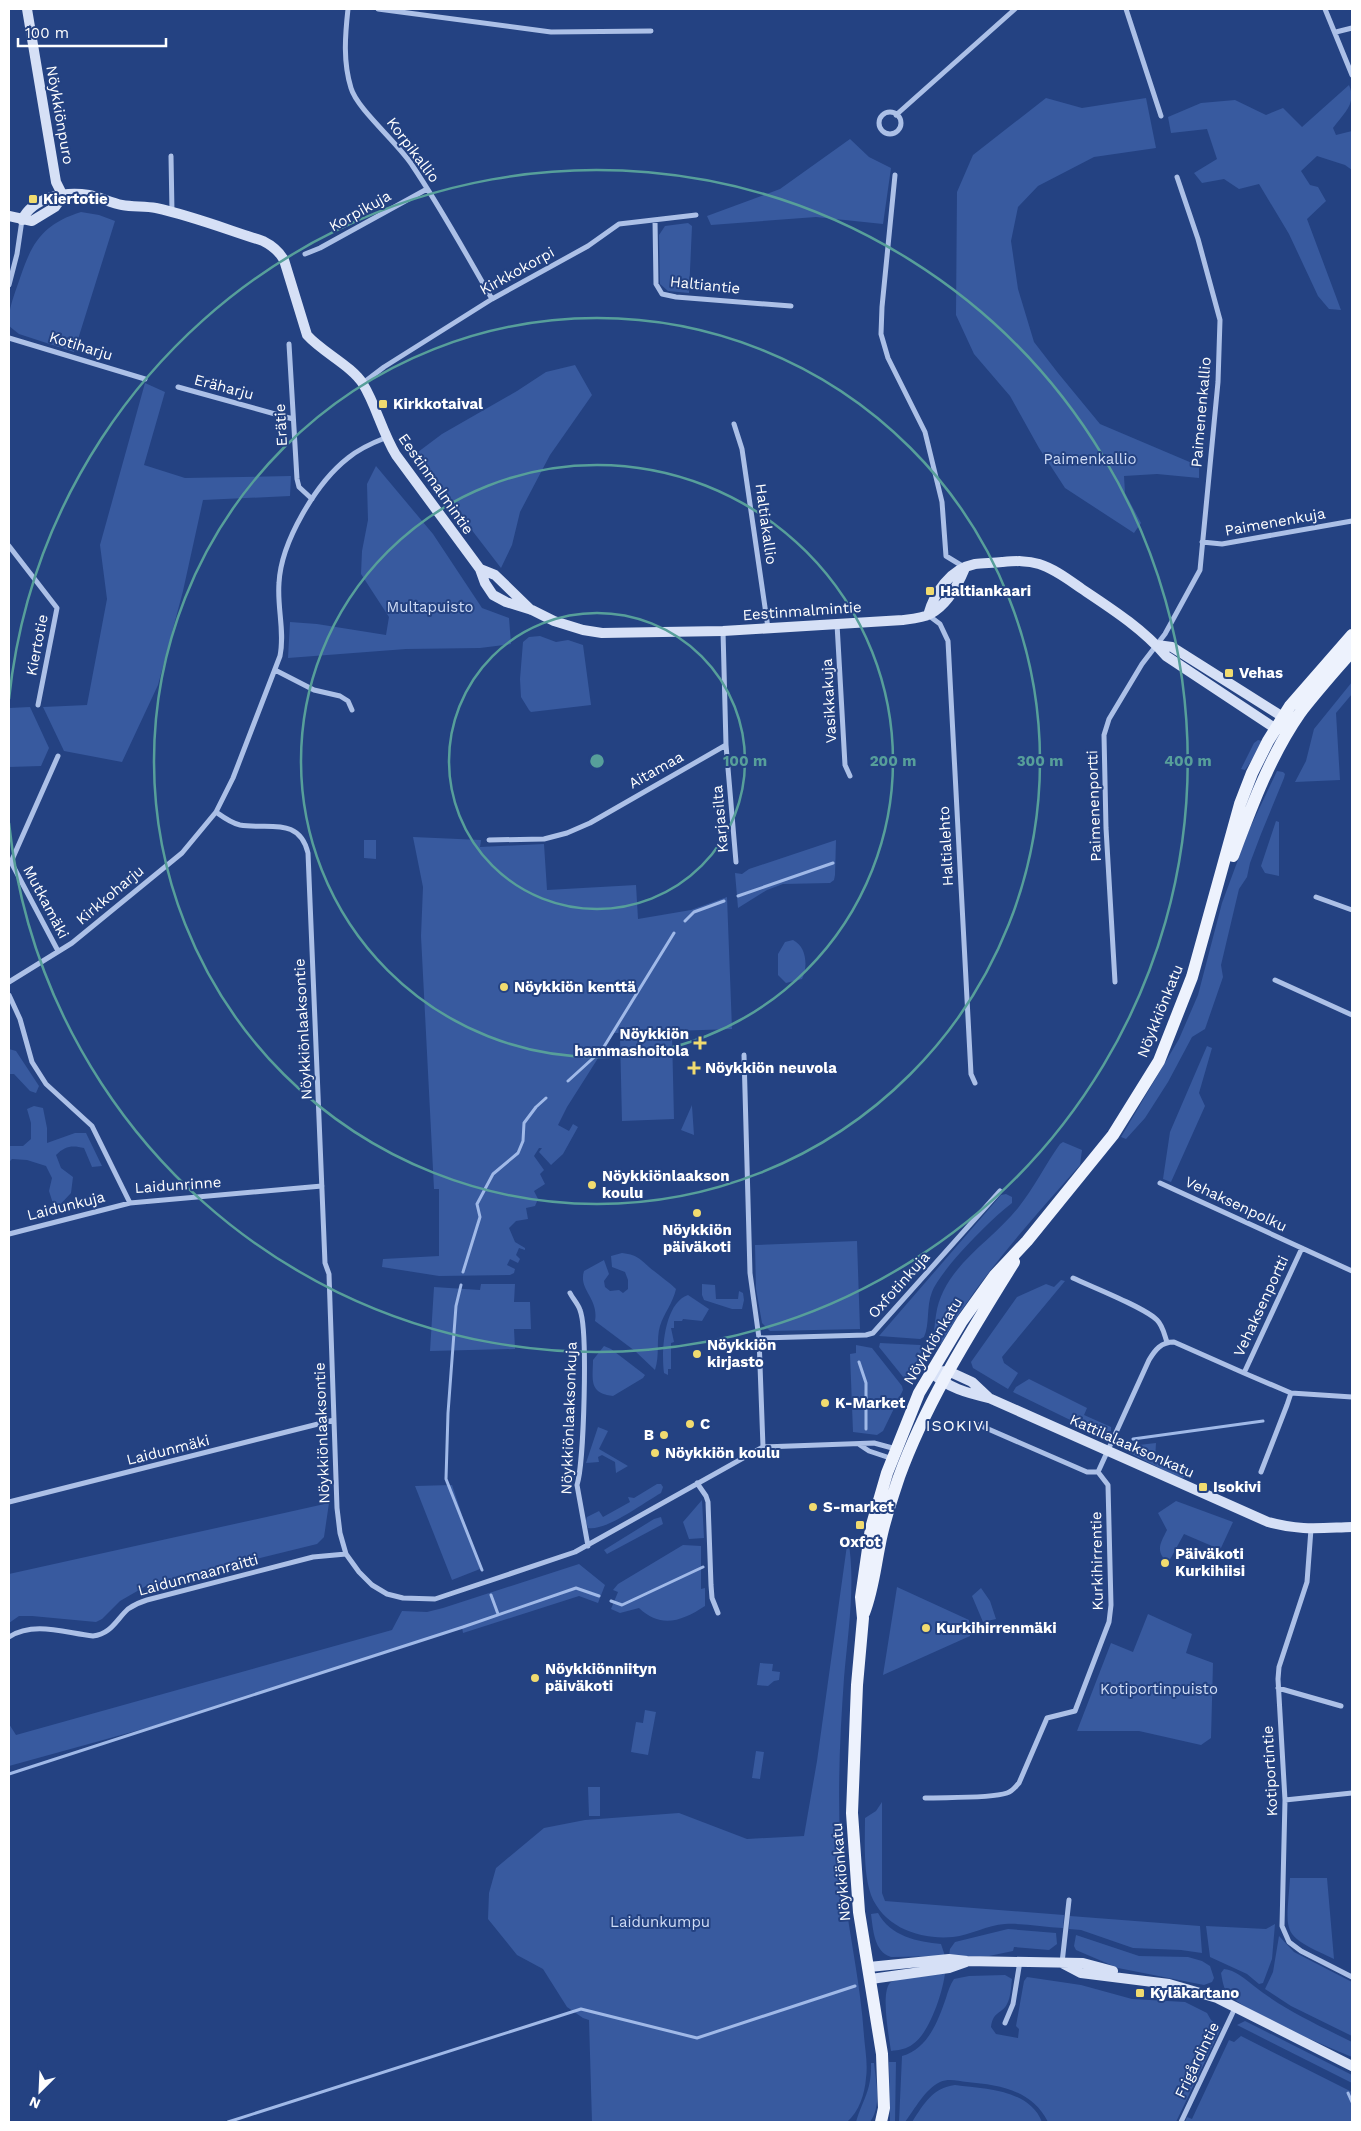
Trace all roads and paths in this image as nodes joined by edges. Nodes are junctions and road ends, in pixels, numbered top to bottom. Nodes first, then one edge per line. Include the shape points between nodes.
1 (27, 9) edge
2 (348, 9) edge
3 (378, 9) edge
4 (1015, 9) edge
5 (1126, 9) edge
6 (1325, 9) edge
7 (1352, 28) edge
8 (651, 31) dead end
9 (1336, 32) junction
10 (1352, 75) edge
11 (896, 114) junction
12 (1161, 116) dead end
13 (171, 156) dead end
14 (895, 175) dead end
15 (1177, 177) dead end
16 (427, 188) junction
17 (63, 196) junction
18 (172, 212) junction
19 (696, 215) dead end
20 (9, 216) edge
21 (22, 220) junction
22 (655, 220) junction
23 (305, 254) dead end
24 (9, 285) edge
25 (492, 299) junction
26 (791, 306) dead end
27 (9, 338) edge
28 (289, 344) dead end
29 (146, 378) dead end
30 (363, 383) junction
31 (178, 387) dead end
32 (293, 419) junction
33 (734, 424) dead end
34 (385, 438) junction
35 (312, 499) junction
36 (1352, 521) edge
37 (1202, 542) junction
38 (9, 546) edge
39 (965, 568) junction
40 (480, 569) junction
41 (532, 610) junction
42 (928, 615) junction
43 (837, 624) junction
44 (768, 629) junction
45 (722, 631) junction
46 (1352, 636) edge
47 (1157, 645) junction
48 (1352, 651) edge
49 (275, 670) junction
50 (38, 705) dead end
51 (352, 710) dead end
52 (1283, 717) junction
53 (1276, 729) junction
54 (1290, 730) junction
55 (726, 745) junction
56 (58, 756) dead end
57 (850, 776) dead end
58 (216, 812) junction
59 (489, 840) dead end
60 (10, 862) edge
61 (736, 862) dead end
62 (1316, 897) dead end
63 (1214, 903) junction
64 (1352, 910) edge
65 (58, 951) junction
66 (1275, 980) dead end
67 (9, 982) edge
68 (1115, 982) dead end
69 (9, 995) edge
70 (1352, 1015) edge
71 (744, 1055) dead end
72 (975, 1083) dead end
73 (1160, 1183) dead end
74 (322, 1186) junction
75 (1000, 1191) dead end
76 (130, 1203) junction
77 (9, 1234) edge
78 (1027, 1241) junction
79 (1302, 1248) junction
80 (1352, 1271) edge
81 (1073, 1278) dead end
82 (570, 1293) dead end
83 (759, 1338) junction
84 (1167, 1342) junction
85 (948, 1371) junction
86 (931, 1372) junction
87 (1244, 1373) junction
88 (942, 1383) junction
89 (1291, 1393) junction
90 (1352, 1397) edge
91 (989, 1398) junction
92 (334, 1420) junction
93 (979, 1425) dead end
94 (860, 1444) junction
95 (763, 1447) junction
96 (1107, 1452) junction
97 (894, 1454) junction
98 (906, 1459) junction
99 (1098, 1472) junction
100 (1261, 1472) dead end
101 (697, 1483) junction
102 (9, 1502) edge
103 (1352, 1527) edge
104 (1311, 1530) junction
105 (588, 1546) junction
106 (346, 1554) junction
107 (718, 1613) dead end
108 (863, 1618) junction
109 (9, 1637) edge
110 (1278, 1688) junction
111 (1340, 1706) dead end
112 (1352, 1793) edge
113 (925, 1798) dead end
114 (1285, 1800) junction
115 (1069, 1900) dead end
116 (1020, 1961) junction
117 (1062, 1963) junction
118 (870, 1973) junction
119 (1352, 1977) edge
120 (1235, 2008) junction
121 (1005, 2023) dead end
122 (1352, 2066) edge
123 (881, 2122) edge
124 (1181, 2122) edge

1 - 17 street, Nöykkiönpuro via 56,182
2 - 16 street, Korpikallio via 346,66 351,90 412,164
3 - 8 street via 550,32
4 - 11 street
5 - 12 street
6 - 9 street
7 - 9 street
9 - 10 street
11 - 11 street via 883,114 879,122 882,130 890,134 898,129 900,121
13 - 18 street
14 - 39 street via 882,334 888,358 925,432 942,502 946,556
15 - 37 street, Paimenenkallio via 1220,320 1218,382
16 - 23 street, Korpikuja
16 - 25 street, Korpikallio
17 - 18 street, Eestinmalmintie via 90,196
17 - 21 street, Eestinmalmintie via 48,197 26,212
18 - 30 street, Eestinmalmintie via 263,241 276,249 290,274 308,335
19 - 22 street, Kirkkokorpi
20 - 21 street
21 - 24 street
22 - 25 street, Kirkkokorpi via 619,224 588,246
22 - 26 street, Haltiantie via 656,284 662,294
25 - 30 street, Kirkkokorpi
27 - 29 street, Kotiharju
28 - 32 street, Erätie
30 - 34 street, Eestinmalmintie
31 - 32 street, Eräharju
32 - 35 street, Erätie via 297,479 299,487
33 - 44 street, Haltiakallio via 742,449
34 - 35 street via 339,466
34 - 40 street, Eestinmalmintie
35 - 49 street via 293,530 281,566 278,594 283,642
36 - 37 street, Paimenenkuja via 1222,544
37 - 47 street, Paimenenkallio via 1196,578
38 - 50 street, Kiertotie via 57,608
39 - 42 street via 951,576 932,602
39 - 47 street via 973,564 1024,561 1046,566 1120,614
40 - 41 street, Eestinmalmintie via 495,574
40 - 41 street, Eestinmalmintie via 484,583 493,594
41 - 45 street, Eestinmalmintie via 562,623 602,633
42 - 43 street, Eestinmalmintie via 903,620
42 - 72 street, Haltialehto via 940,624 948,641 971,1074
43 - 44 street, Eestinmalmintie
43 - 57 street, Vasikkakuja via 845,766
44 - 45 street, Eestinmalmintie
45 - 55 street
46 - 52 main road, Nöykkiönkatu
47 - 52 street via 1172,647
47 - 53 street via 1166,656
47 - 68 street, Paimenenportti via 1121,698 1104,735
48 - 54 main road, Nöykkiönkatu
49 - 51 street via 314,690 340,696
49 - 58 street via 233,778
52 - 53 main road, Nöykkiönkatu
52 - 54 street
53 - 54 street
53 - 63 main road, Nöykkiönkatu via 1252,773 1240,804
54 - 63 main road, Nöykkiönkatu via 1250,810
55 - 59 street, Aitamaa via 567,833 544,839
55 - 61 street, Karjasilta
56 - 60 street, Mutkamäki
58 - 65 street, Kirkkoharju via 182,852
58 - 74 street, Nöykkiönlaaksontie via 241,825 288,828 301,836 306,844
60 - 65 street, Mutkamäki
62 - 64 street
63 - 78 main road, Nöykkiönkatu via 1192,977 1151,1075 1113,1135
65 - 67 street, Kirkkoharju
66 - 70 street
69 - 76 street, Laidunrinne via 20,1019 32,1062 46,1084 92,1126
71 - 83 street via 750,1273
73 - 79 street, Vehaksenpolku
74 - 76 street, Laidunrinne
74 - 92 street, Nöykkiönlaaksontie
75 - 83 street, Oxfotinkuja via 873,1333
76 - 77 street, Laidunkuja
78 - 85 main road, Nöykkiönkatu
78 - 86 main road, Nöykkiönkatu via 995,1274
79 - 80 street, Vehaksenpolku
79 - 87 street, Vehaksenportti
81 - 84 street via 1156,1319
82 - 105 street, Nöykkiönlaaksonkuja via 580,1310 584,1330 582,1450 577,1485
83 - 95 street
84 - 87 street, Vehaksenportti via 1186,1346
84 - 96 street via 1155,1349 1149,1360
85 - 86 street, Kattilalaaksonkatu
85 - 88 main road, Nöykkiönkatu
85 - 91 street, Kattilalaaksonkatu via 972,1382
86 - 88 street, Kattilalaaksonkatu
86 - 97 main road, Nöykkiönkatu
87 - 89 street
88 - 91 street, Kattilalaaksonkatu
88 - 98 main road, Nöykkiönkatu
89 - 90 street
89 - 100 street
91 - 96 street, Kattilalaaksonkatu
92 - 102 street, Laidunmäki
92 - 106 street, Nöykkiönlaaksontie via 337,1508
93 - 99 street via 1087,1472
94 - 95 street, Nöykkiönlaaksontie
94 - 97 street, Nöykkiönlaaksontie via 869,1451
94 - 97 street, Nöykkiönlaaksontie via 874,1443
95 - 101 street, Nöykkiönlaaksontie
96 - 99 street
96 - 104 street, Kattilalaaksonkatu via 1268,1522
97 - 98 street, Nöykkiönlaaksontie
97 - 98 street, Nöykkiönlaaksontie
97 - 108 main road, Nöykkiönkatu via 871,1528 861,1597
98 - 108 main road, Nöykkiönkatu via 884,1526
99 - 113 street, Kurkihirrentie via 1108,1485 1110,1622 1075,1711 1047,1718 1013,1790 991,1795
101 - 105 street, Nöykkiönlaaksontie
101 - 107 street via 708,1502 712,1598
103 - 104 street, Kattilalaaksonkatu
104 - 110 street, Kotiportintie via 1307,1582 1279,1668
105 - 106 street, Nöykkiönlaaksontie via 435,1599 420,1600 387,1594 372,1585
106 - 109 street, Laidunmaanraitti via 313,1557 147,1600 129,1608 110,1630 99,1636 42,1628 18,1631
108 - 118 main road, Nöykkiönkatu via 852,1813 859,1912
110 - 111 street
110 - 114 street, Kotiportintie
112 - 114 street
114 - 119 street, Kotiportintie via 1282,1926 1289,1942 1301,1951
115 - 117 street
116 - 117 street
116 - 118 street via 949,1959
116 - 121 street via 1013,2003
117 - 120 street via 1081,1973 1140,1979 1194,1990
118 - 123 main road, Nöykkiönkatu via 884,2082
120 - 122 street
120 - 124 street, Frigårdintie

